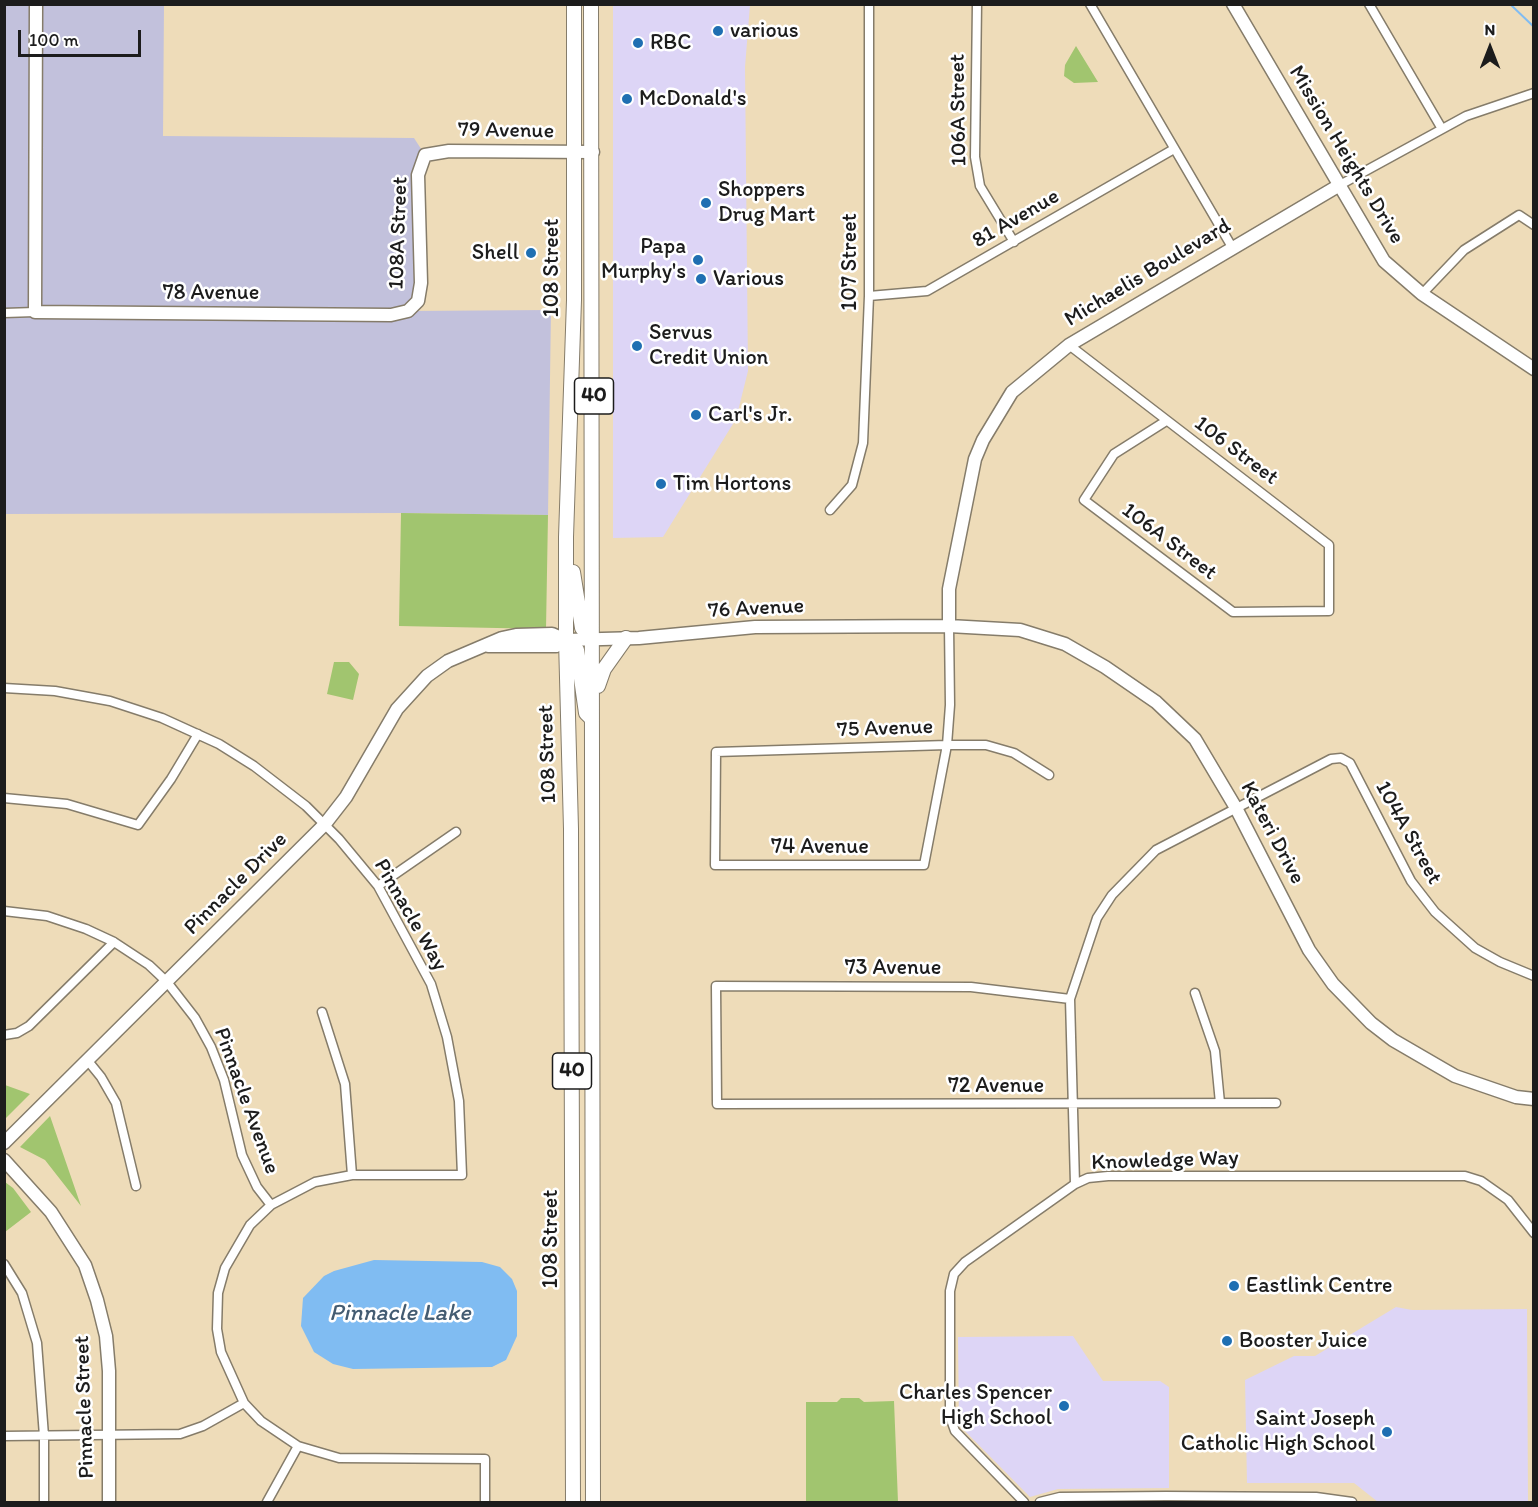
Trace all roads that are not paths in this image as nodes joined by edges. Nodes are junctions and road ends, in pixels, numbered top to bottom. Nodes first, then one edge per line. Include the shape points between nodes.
1 (36, 4) edge
2 (574, 4) edge
3 (591, 4) edge
4 (869, 4) edge
5 (977, 4) edge
6 (1090, 4) edge
7 (1233, 4) edge
8 (1369, 4) edge
9 (1533, 93) edge
10 (1442, 129) junction
11 (1174, 149) junction
12 (593, 152) junction
13 (573, 153) junction
14 (423, 161) joint
15 (1338, 186) junction
16 (1533, 225) edge
17 (1014, 242) junction
18 (1232, 247) junction
19 (1422, 294) junction
20 (869, 296) junction
21 (414, 305) joint
22 (35, 312) junction
23 (4, 313) edge
24 (1070, 345) junction
25 (1533, 369) edge
26 (1166, 421) junction
27 (830, 510) dead end
28 (567, 511) junction
29 (1233, 612) joint
30 (949, 626) junction
31 (626, 638) junction
32 (594, 639) junction
33 (566, 640) junction
34 (4, 687) edge
35 (594, 721) junction
36 (198, 734) junction
37 (947, 745) junction
38 (1049, 775) dead end
39 (4, 798) edge
40 (1236, 808) junction
41 (325, 825) junction
42 (456, 832) dead end
43 (715, 865) joint
44 (378, 886) junction
45 (4, 911) edge
46 (114, 942) junction
47 (1533, 975) edge
48 (167, 982) junction
49 (1195, 993) dead end
50 (1070, 999) junction
51 (322, 1012) dead end
52 (4, 1035) edge
53 (88, 1062) junction
54 (1533, 1099) edge
55 (1220, 1103) junction
56 (1276, 1103) dead end
57 (717, 1104) joint
58 (1074, 1105) junction
59 (4, 1143) edge
60 (4, 1160) edge
61 (352, 1175) junction
62 (1075, 1184) junction
63 (136, 1186) dead end
64 (271, 1205) junction
65 (1533, 1233) edge
66 (4, 1264) edge
67 (244, 1403) junction
68 (4, 1436) edge
69 (44, 1436) junction
70 (109, 1436) junction
71 (298, 1446) junction
72 (1077, 1497) junction
73 (44, 1503) edge
74 (109, 1503) edge
75 (267, 1503) edge
76 (485, 1503) edge
77 (573, 1503) edge
78 (593, 1503) edge
79 (1024, 1503) edge
80 (1040, 1503) edge
81 (1062, 1503) edge
82 (1352, 1503) edge

1 - 22 street
2 - 13 main road, 108 Street / 40
3 - 12 main road, 108 Street / 40
4 - 20 street, 107 Street
5 - 17 street, 106A Street via 975,157 981,186
6 - 11 street
7 - 15 street, Mission Heights Drive
8 - 10 street
9 - 10 street, Michaelis Boulevard via 1484,109
10 - 15 street, Michaelis Boulevard
11 - 17 street, 81 Avenue
11 - 18 street
12 - 13 street, 79 Avenue
12 - 32 main road, 108 Street / 40
13 - 14 street, 79 Avenue via 448,151 425,155
13 - 28 main road, 108 Street / 40 via 574,300
14 - 21 street, 108A Street via 418,175 421,283
15 - 18 street, Michaelis Boulevard
15 - 19 street, Mission Heights Drive via 1384,261
16 - 19 street via 1519,215 1464,250
17 - 20 street, 81 Avenue via 927,291
18 - 24 street, Michaelis Boulevard
19 - 25 street, Mission Heights Drive
20 - 27 street, 107 Street via 863,442 852,485
21 - 22 street, 78 Avenue via 408,311 391,315
22 - 23 street, 78 Avenue
24 - 26 street, 106 Street
24 - 30 street, Michaelis Boulevard via 1012,392 983,440 975,459 949,589
26 - 29 street, 106A Street via 1114,454 1084,500
26 - 29 street, 106 Street via 1329,546 1329,611
28 - 32 main road via 582,628
28 - 33 main road, 108 Street / 40
30 - 31 street, 76 Avenue via 755,627
30 - 37 street
30 - 40 street, Kateri Drive via 1020,630 1065,644 1105,667 1156,702 1195,739
31 - 32 street, 76 Avenue
31 - 35 main road via 598,682
32 - 33 street, 76 Avenue
32 - 35 main road, 108 Street / 40
33 - 35 main road via 577,650 586,713
33 - 41 street, Pinnacle Drive via 556,646 481,646 427,676 388,723 346,797
33 - 77 main road, 108 Street / 40 via 572,829
34 - 36 street, Pinnacle Way via 110,701
35 - 78 main road, 108 Street / 40
36 - 39 street via 138,825 67,804
36 - 41 street, Pinnacle Way via 255,766
37 - 38 street, 75 Avenue via 986,745 1004,750
37 - 43 street, 74 Avenue via 924,865
37 - 43 street, 75 Avenue via 716,752
40 - 47 street, 104A Street via 1330,759 1341,758 1350,764 1424,900 1475,948
40 - 50 street via 1156,850 1112,895 1097,918
40 - 54 street, Kateri Drive via 1309,950 1333,984 1371,1023 1455,1076
41 - 44 street, Pinnacle Way
41 - 48 street, Pinnacle Drive
42 - 44 street
44 - 61 street, Pinnacle Way via 431,984 447,1037 459,1101 462,1175
45 - 46 street, Pinnacle Avenue via 47,916
46 - 48 street, Pinnacle Avenue
46 - 52 street via 34,1022 17,1033
48 - 53 street, Pinnacle Drive
48 - 64 street, Pinnacle Avenue via 212,1047 242,1155 257,1187
49 - 55 street via 1215,1051
50 - 57 street, 73 Avenue via 970,987 716,986
50 - 58 street
51 - 61 street via 345,1084
53 - 59 street, Pinnacle Drive
53 - 63 street via 116,1103
55 - 56 street, 72 Avenue
55 - 58 street, 72 Avenue
57 - 58 street, 72 Avenue
58 - 62 street
60 - 70 street, Pinnacle Street via 51,1212 85,1265 106,1336
61 - 64 street via 315,1182
62 - 65 street, Knowledge Way via 1108,1176 1466,1176 1481,1181 1508,1200
62 - 79 street, Knowledge Way via 965,1262 954,1274 950,1291 950,1417 955,1431
64 - 67 street via 236,1245 218,1293 220,1352
66 - 69 street, Pinnacle Street via 22,1293 37,1343
67 - 70 street via 180,1434
67 - 71 street via 261,1421
68 - 69 street
69 - 70 street
69 - 73 street, Pinnacle Street
70 - 74 street, Pinnacle Street
71 - 75 street
71 - 76 street via 339,1458 485,1459
72 - 80 street via 1052,1498
72 - 81 street
72 - 82 street via 1316,1497

